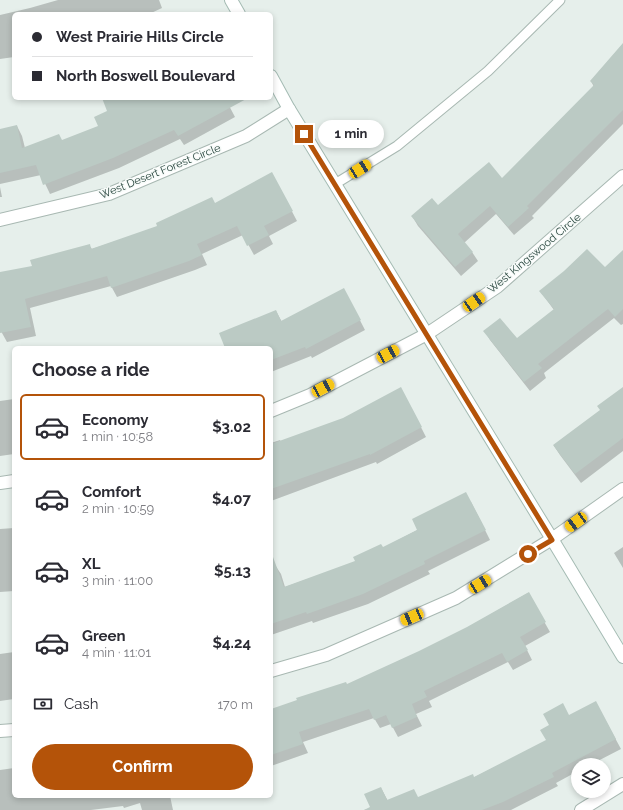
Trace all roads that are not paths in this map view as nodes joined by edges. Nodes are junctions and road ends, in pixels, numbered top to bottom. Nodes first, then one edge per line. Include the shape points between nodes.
1 (231, 0) edge
2 (560, 0) edge
3 (238, 12) edge
4 (273, 80) edge
5 (289, 109) junction
6 (623, 176) edge
7 (335, 184) junction
8 (0, 220) edge
9 (427, 334) junction
10 (273, 410) edge
11 (12, 481) edge
12 (0, 483) edge
13 (623, 488) edge
14 (552, 540) junction
15 (623, 657) edge
16 (273, 670) edge
17 (12, 730) edge
18 (0, 731) edge
19 (623, 784) edge
20 (581, 810) edge

1 - 3 street
2 - 7 lane via 488,71 397,146
4 - 5 street
5 - 7 street
5 - 8 street, West Desert Forest Circle via 246,136 110,194
6 - 9 street, West Kingswood Circle via 497,287
7 - 9 street
9 - 10 street, West Kingswood Circle via 310,395
9 - 14 street
11 - 12 street
13 - 14 street
14 - 15 street
14 - 16 street via 456,598 326,655
17 - 18 street
19 - 20 street

